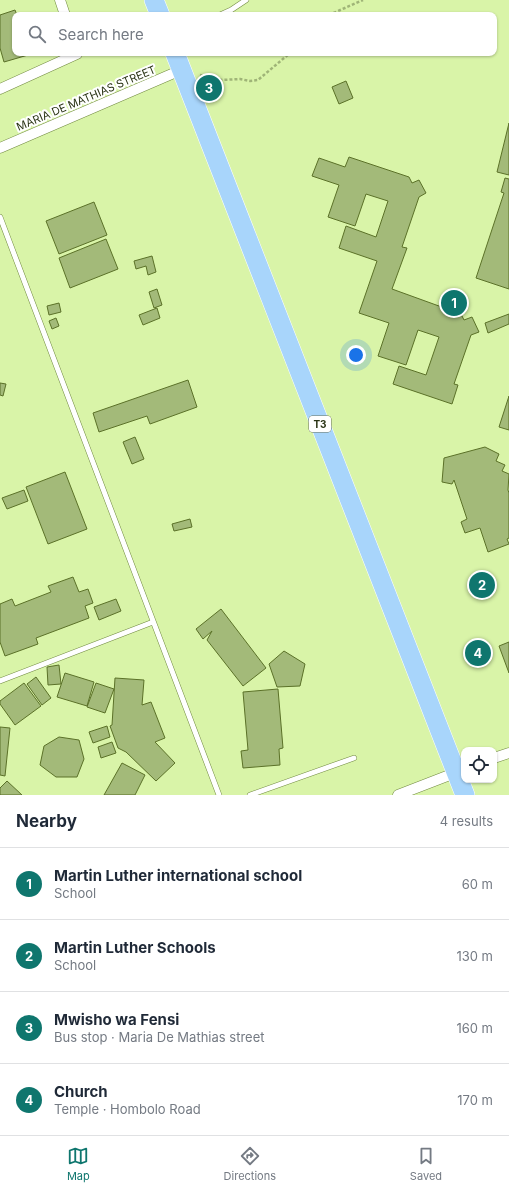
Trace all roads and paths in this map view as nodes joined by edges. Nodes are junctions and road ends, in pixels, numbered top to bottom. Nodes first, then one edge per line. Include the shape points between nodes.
1 (60, 0) edge
2 (154, 0) edge
3 (246, 0) edge
4 (363, 0) edge
5 (63, 12) edge
6 (159, 12) edge
7 (227, 12) edge
8 (336, 12) edge
9 (74, 56) edge
10 (286, 56) edge
11 (178, 62) edge
12 (0, 89) edge
13 (0, 148) edge
14 (0, 217) edge
15 (153, 622) junction
16 (0, 681) edge
17 (509, 752) edge
18 (497, 757) edge
19 (354, 758) dead end
20 (460, 771) edge
21 (219, 795) edge
22 (250, 795) edge
23 (398, 795) edge
24 (465, 795) edge

1 - 5 street
2 - 6 highway
3 - 7 lane
4 - 8 path
9 - 12 street
10 - 11 path via 254,81 240,78 222,80
11 - 13 street, MARIA DE MATHIAS STREET
11 - 20 highway, T3
14 - 15 lane
15 - 16 lane
15 - 21 lane
17 - 18 street
19 - 22 lane
20 - 23 street
20 - 24 highway, T3

